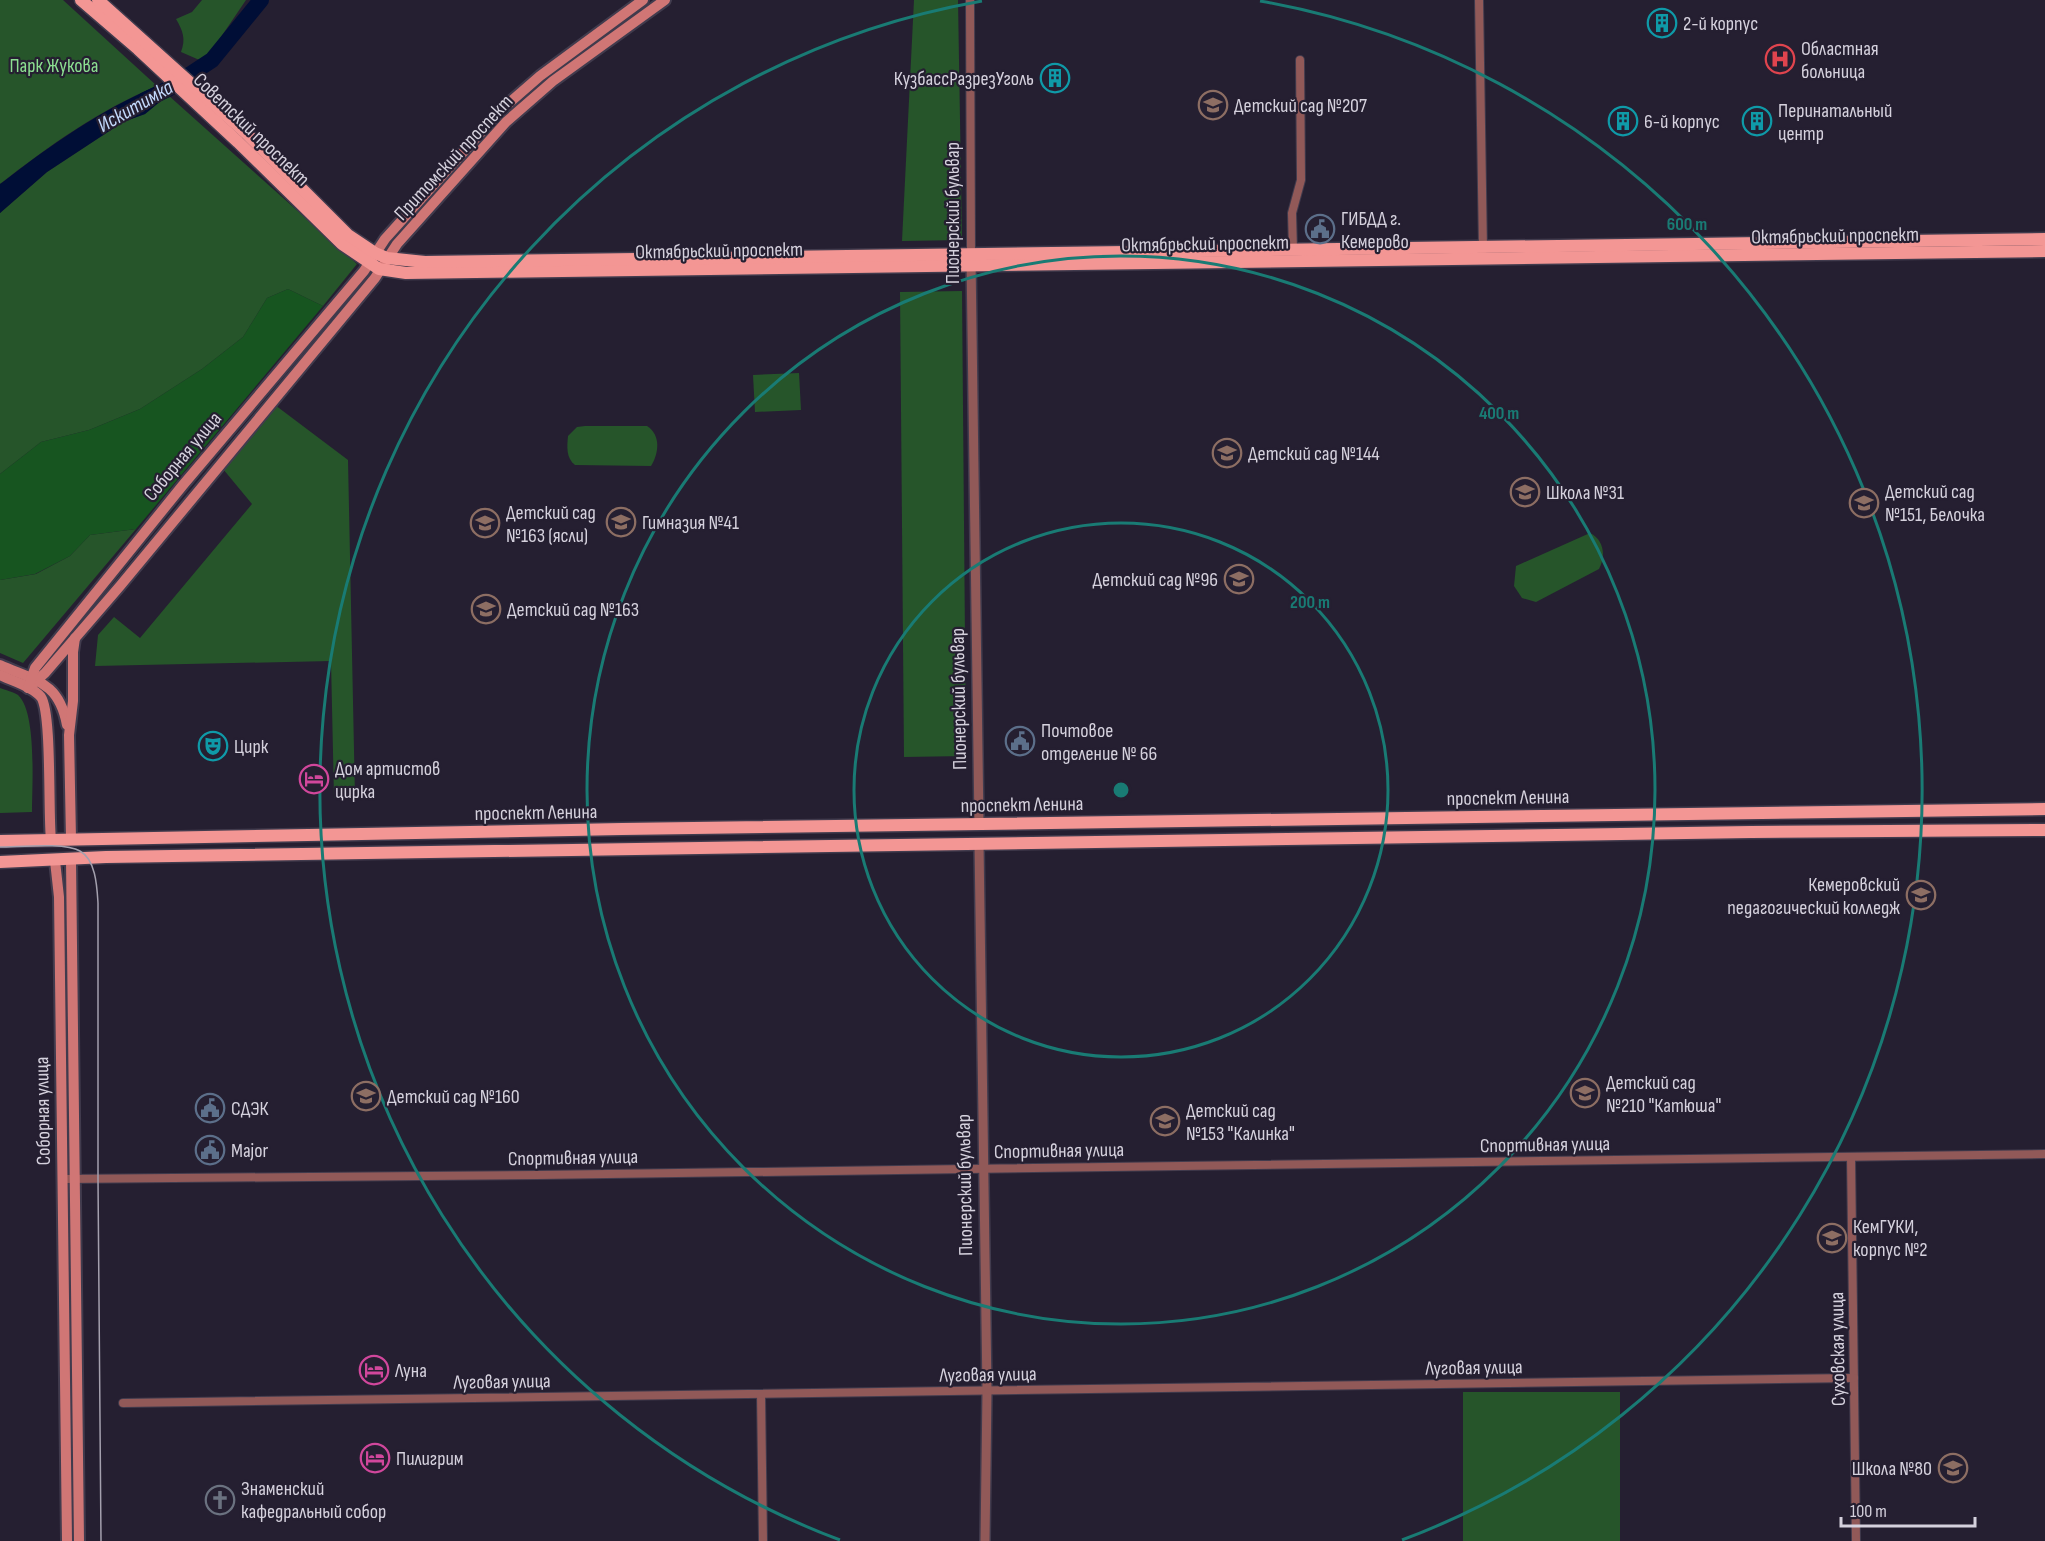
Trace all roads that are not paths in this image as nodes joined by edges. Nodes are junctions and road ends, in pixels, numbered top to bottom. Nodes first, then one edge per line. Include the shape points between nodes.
1 (81, 0) edge
2 (98, 0) edge
3 (643, 0) edge
4 (665, 0) edge
5 (970, 0) edge
6 (1479, 0) edge
7 (142, 45) junction
8 (1300, 60) dead end
9 (2045, 239) edge
10 (1293, 250) junction
11 (2045, 251) edge
12 (1483, 253) junction
13 (378, 260) junction
14 (971, 260) junction
15 (75, 638) junction
16 (0, 665) edge
17 (0, 675) edge
18 (32, 682) junction
19 (69, 735) junction
20 (2045, 809) edge
21 (1520, 816) junction
22 (979, 824) junction
23 (2045, 830) edge
24 (1523, 836) junction
25 (71, 839) junction
26 (51, 840) junction
27 (0, 841) edge
28 (979, 844) junction
29 (71, 860) junction
30 (55, 861) junction
31 (0, 862) edge
32 (2045, 1154) edge
33 (1851, 1157) junction
34 (984, 1168) junction
35 (63, 1179) junction
36 (74, 1179) junction
37 (1854, 1378) junction
38 (987, 1391) junction
39 (761, 1394) junction
40 (71, 1400) junction
41 (123, 1403) dead end
42 (67, 1541) edge
43 (79, 1541) edge
44 (763, 1541) edge
45 (985, 1541) edge
46 (1856, 1541) edge

1 - 7 main road, Советский проспект
2 - 7 main road, Советский проспект
3 - 13 main road, Притомский проспект via 502,109 385,239
4 - 13 main road, Притомский проспект via 554,81 506,122 397,244
5 - 14 street, Пионерский бульвар
6 - 12 street
7 - 13 main road, Советский проспект
8 - 10 street via 1301,180 1292,213
9 - 12 main road, Октябрьский проспект
10 - 12 main road, Октябрьский проспект
10 - 14 main road, Октябрьский проспект
11 - 12 main road, Октябрьский проспект
12 - 14 main road, Октябрьский проспект
13 - 14 main road, Октябрьский проспект via 406,273
13 - 15 main road, Соборная улица via 375,278
13 - 18 main road, Соборная улица via 364,271 183,484 34,668
14 - 22 street, Пионерский бульвар
15 - 18 main road, Соборная улица
15 - 19 main road, Соборная улица
16 - 18 main road
17 - 18 main road
18 - 19 main road, Соборная улица via 47,686 59,699
18 - 26 main road, Соборная улица via 45,711
19 - 25 main road, Соборная улица
20 - 21 main road, проспект Ленина
21 - 22 main road, проспект Ленина
21 - 24 main road
22 - 25 main road, проспект Ленина
22 - 28 main road, Пионерский бульвар
23 - 24 main road, проспект Ленина
24 - 28 main road, проспект Ленина
25 - 26 main road, проспект Ленина
25 - 29 main road, Соборная улица
26 - 27 main road, проспект Ленина
26 - 30 main road, Соборная улица
28 - 29 main road, проспект Ленина
28 - 34 street, Пионерский бульвар
29 - 30 main road
29 - 36 main road, Соборная улица
30 - 31 main road
30 - 35 main road, Соборная улица via 59,897
32 - 33 street, Спортивная улица
33 - 34 street, Спортивная улица
33 - 37 street, Суховская улица
34 - 36 street, Спортивная улица
34 - 38 street, Пионерский бульвар
35 - 36 street, Спортивная улица
35 - 40 main road, Соборная улица
36 - 40 main road, Соборная улица
37 - 38 street, Луговая улица
37 - 46 street, Суховская улица
38 - 39 street, Луговая улица
38 - 45 street, Пионерский бульвар
39 - 41 street, Луговая улица
39 - 44 street
40 - 42 main road, Соборная улица
40 - 43 main road, Соборная улица

